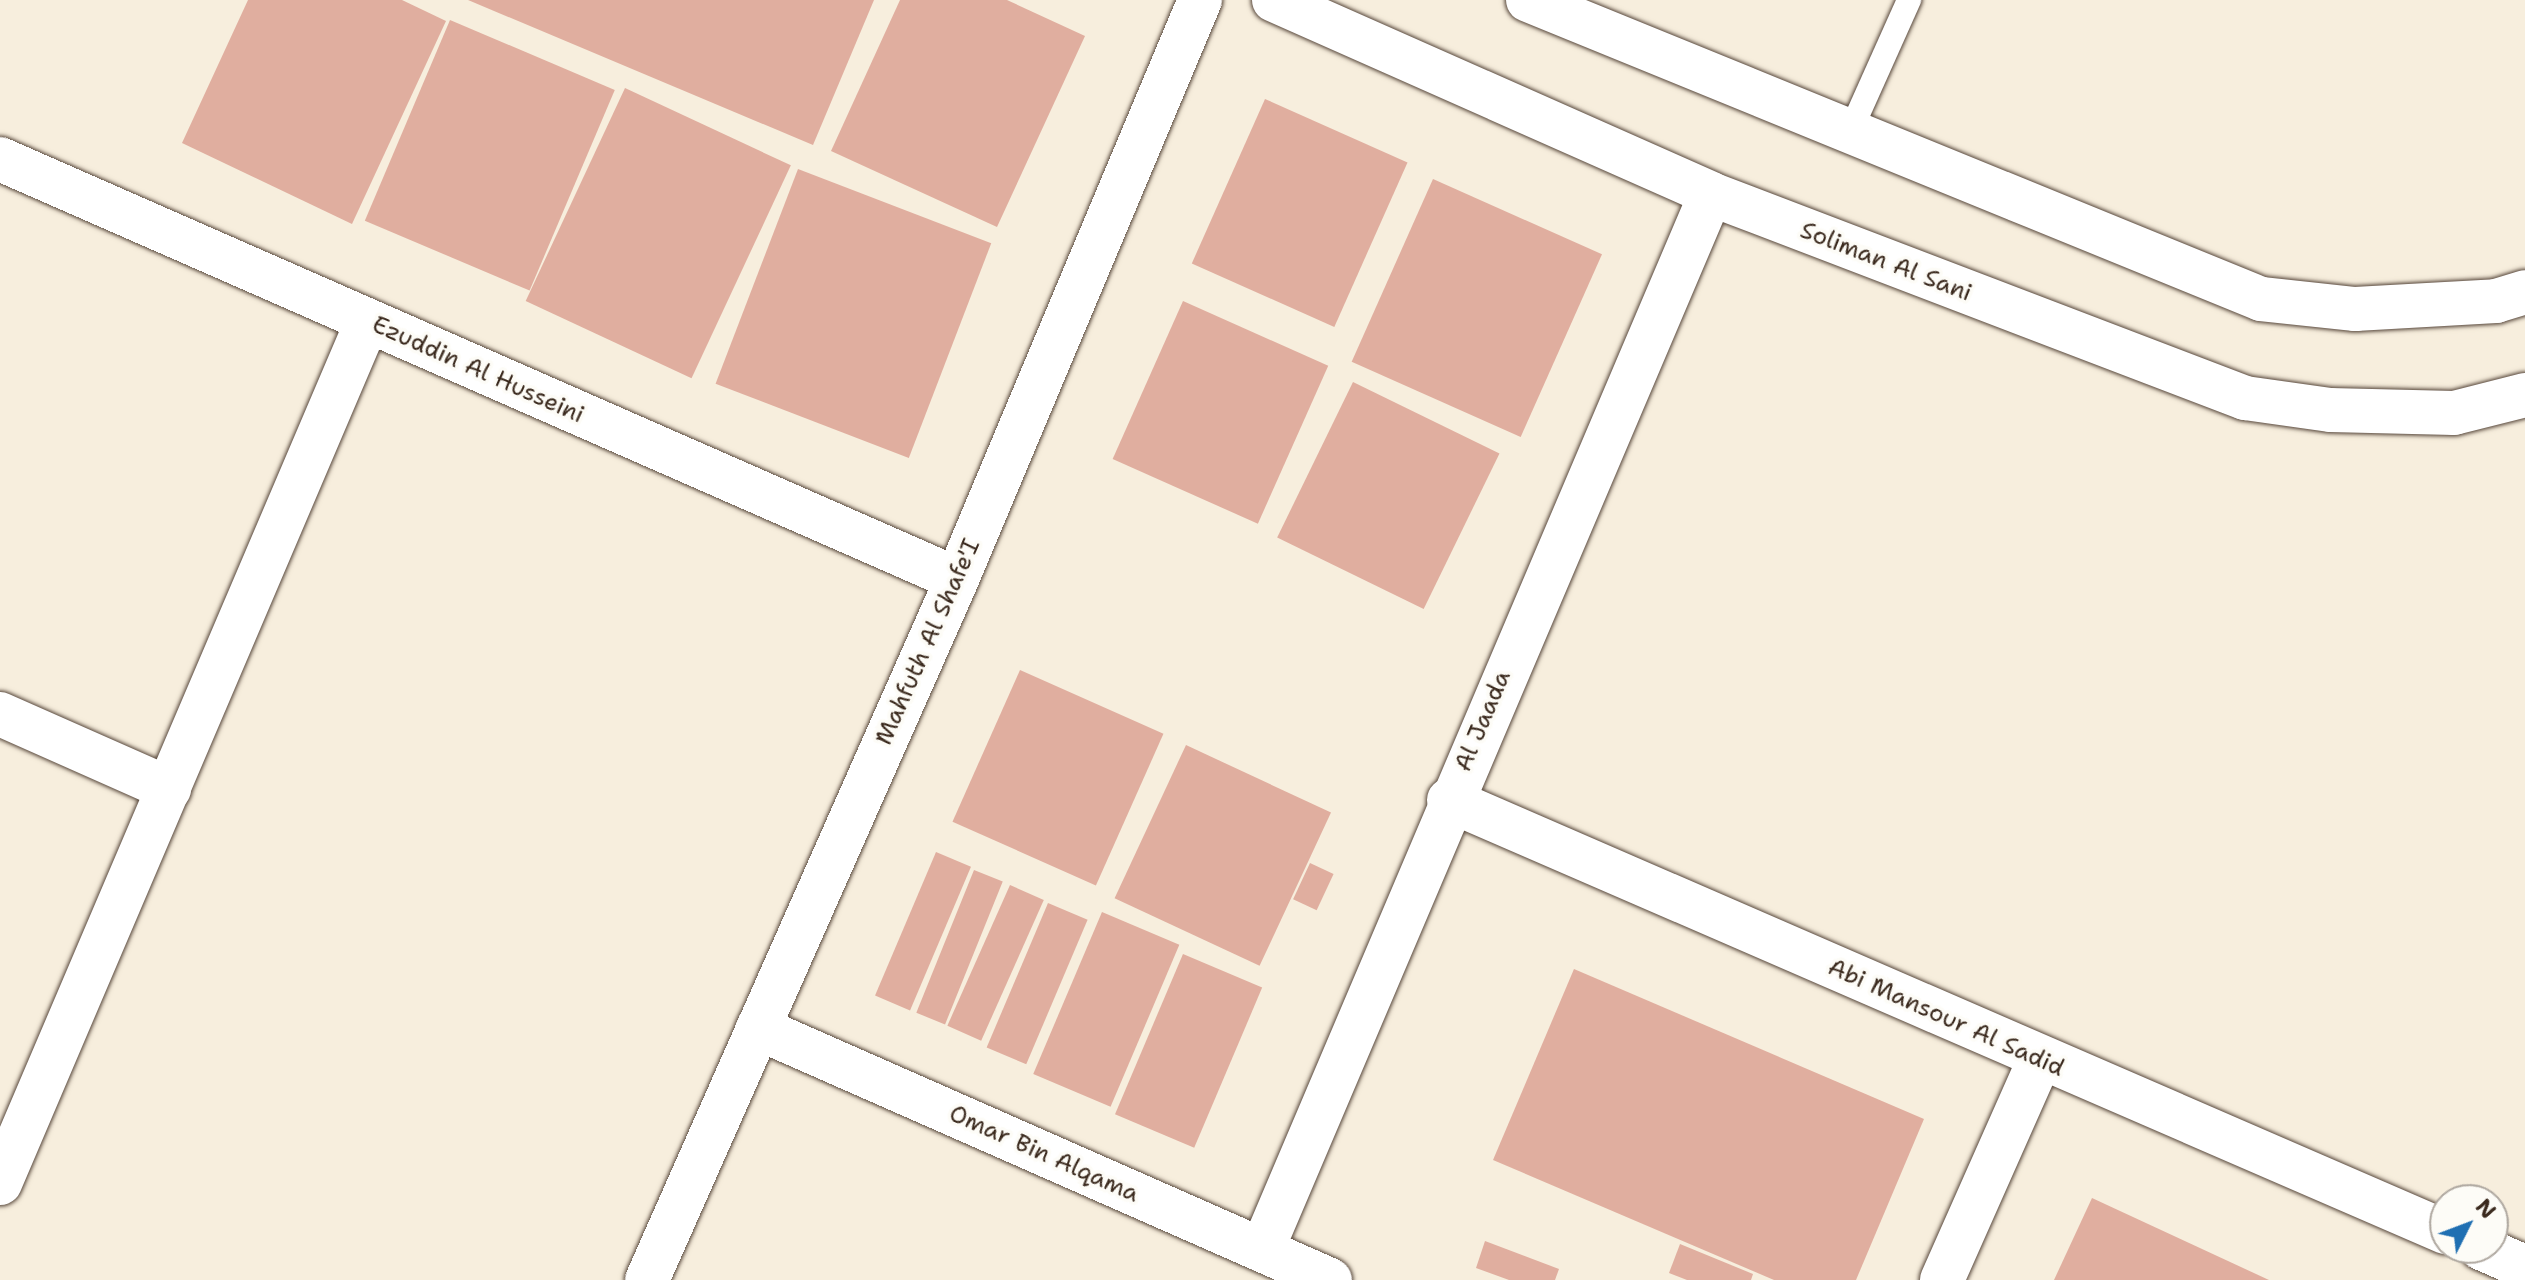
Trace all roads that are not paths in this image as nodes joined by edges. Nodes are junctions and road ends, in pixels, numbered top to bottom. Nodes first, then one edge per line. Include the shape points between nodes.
1 (1200, 0) edge
2 (1274, 0) edge
3 (1528, 0) edge
4 (1909, 0) edge
5 (1850, 132) junction
6 (0, 159) edge
7 (1711, 194) junction
8 (2525, 292) edge
9 (367, 322) junction
10 (2525, 395) edge
11 (957, 579) junction
12 (0, 714) edge
13 (169, 789) junction
14 (1449, 800) junction
15 (758, 1028) junction
16 (2040, 1059) junction
17 (0, 1183) edge
18 (2429, 1225) edge
19 (1262, 1250) junction
20 (647, 1280) edge
21 (1330, 1280) edge
22 (1942, 1280) edge

1 - 11 street, Mahfuth Al Shafe'I
2 - 7 street, Soliman Al Sani
3 - 5 street
4 - 5 lane
5 - 8 street via 2261,299 2355,309 2496,301
6 - 9 street, Ezuddin Al Husseini
7 - 10 street, Soliman Al Sani via 2245,398 2330,410 2454,413
7 - 14 street, Al Jaada
9 - 11 street, Ezuddin Al Husseini
9 - 13 street
11 - 15 street, Mahfuth Al Shafe'I
12 - 13 street
13 - 17 street
14 - 16 street, Abi Mansour Al Sadid
14 - 19 street, Al Jaada
15 - 19 street, Omar Bin Alqama
15 - 20 street, Mahfuth Al Shafe'I
16 - 18 street, Abi Mansour Al Sadid
16 - 22 street
19 - 21 street, Omar Bin Alqama

